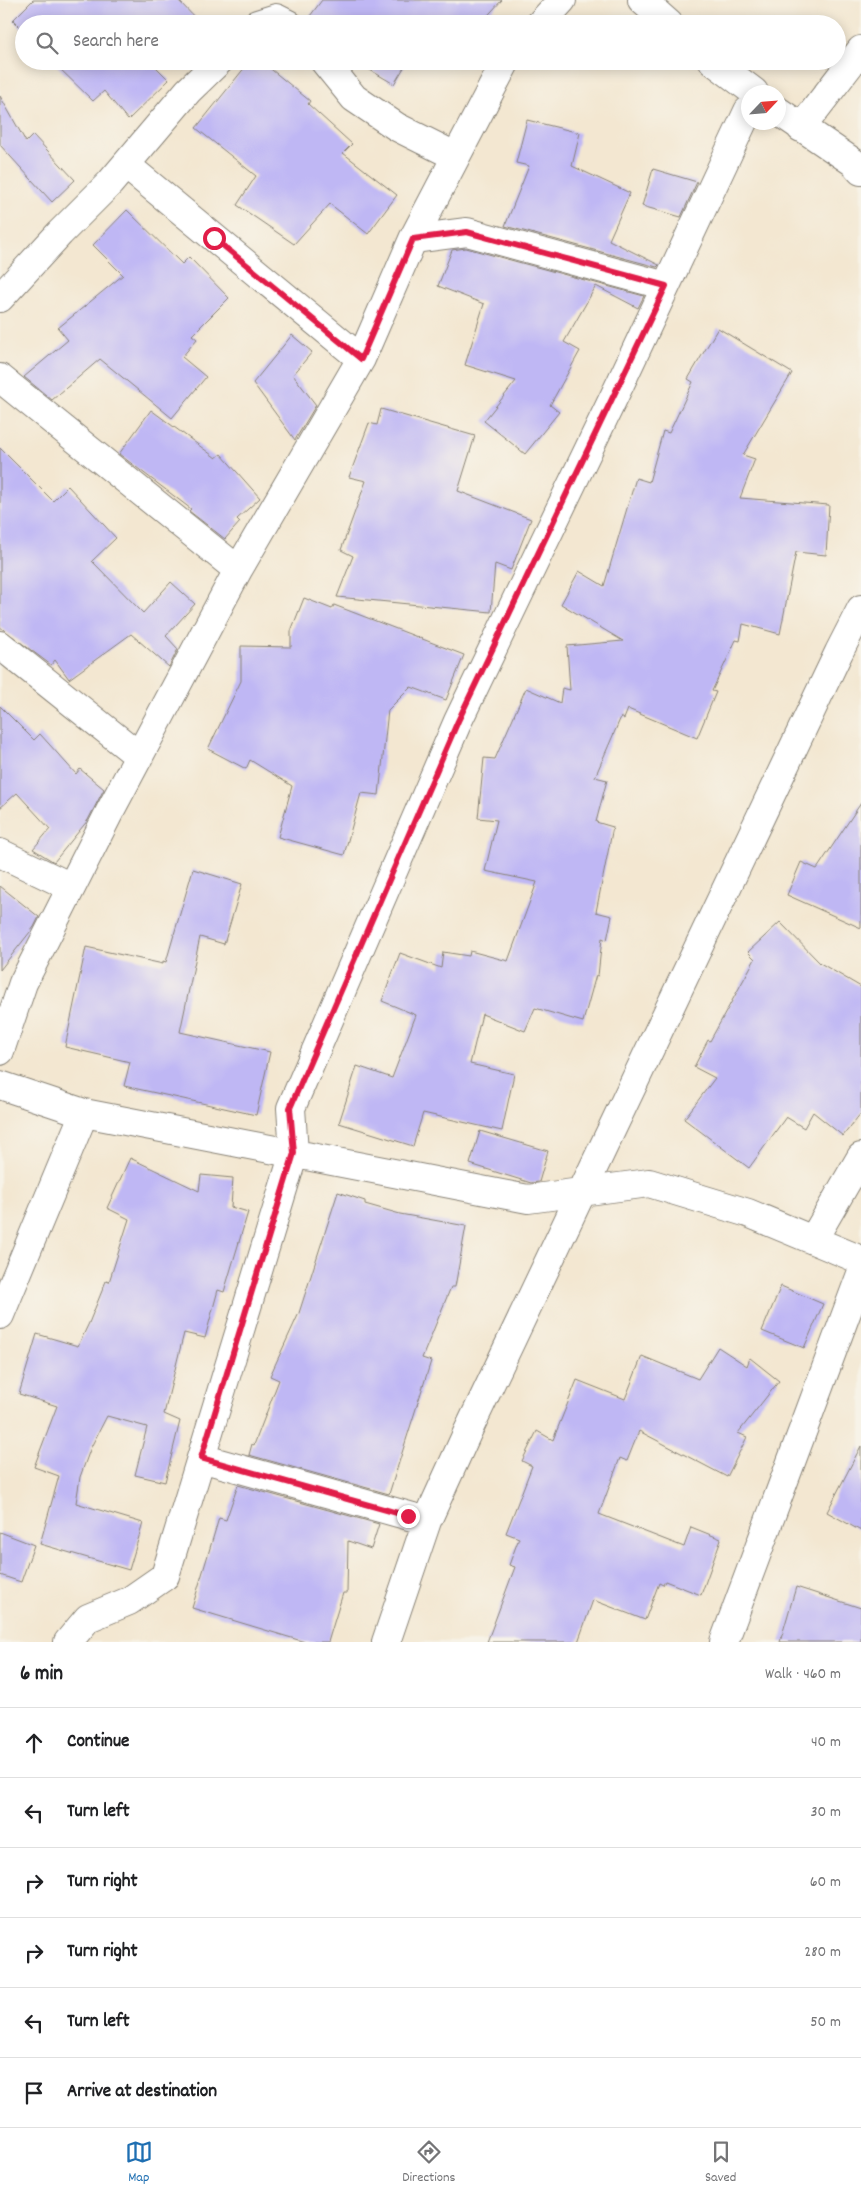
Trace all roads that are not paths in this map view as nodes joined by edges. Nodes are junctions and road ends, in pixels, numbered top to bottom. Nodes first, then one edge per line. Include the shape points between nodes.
1 (562, 0) edge
2 (642, 0) edge
3 (548, 15) edge
4 (658, 15) edge
5 (861, 50) edge
6 (210, 70) edge
7 (331, 70) edge
8 (501, 70) edge
9 (725, 70) edge
10 (846, 70) edge
11 (846, 70) edge
12 (745, 85) edge
13 (786, 117) edge
14 (741, 126) edge
15 (801, 128) junction
16 (455, 156) junction
17 (126, 165) junction
18 (861, 171) edge
19 (437, 195) junction
20 (467, 232) junction
21 (413, 239) junction
22 (666, 286) junction
23 (0, 298) edge
24 (361, 359) junction
25 (0, 378) edge
26 (238, 570) junction
27 (861, 609) edge
28 (0, 645) edge
29 (139, 756) junction
30 (0, 853) edge
31 (71, 887) junction
32 (11, 988) edge
33 (0, 1051) edge
34 (0, 1085) edge
35 (84, 1113) junction
36 (294, 1153) junction
37 (861, 1157) edge
38 (582, 1192) junction
39 (813, 1240) junction
40 (861, 1260) edge
41 (861, 1274) edge
42 (0, 1315) edge
43 (201, 1458) junction
44 (427, 1521) junction
45 (68, 1642) edge
46 (386, 1642) edge
47 (724, 1642) edge

1 - 3 street
2 - 4 street
5 - 11 street
6 - 17 street
7 - 16 street via 354,98 398,127
8 - 16 street
9 - 12 street
10 - 15 street
13 - 15 street
14 - 22 street
15 - 18 street via 853,162
16 - 19 street
17 - 23 street
17 - 24 street
19 - 20 street
19 - 21 street
20 - 21 street
20 - 22 street
21 - 24 street
22 - 36 street via 458,721 290,1108
24 - 26 street
25 - 26 street
26 - 29 street
27 - 38 street
28 - 29 street
29 - 31 street
30 - 31 street
31 - 32 street
32 - 33 street
34 - 35 street
35 - 36 street
35 - 42 street
36 - 38 street via 528,1198
36 - 43 street
37 - 39 street
38 - 39 street via 649,1183 748,1213
38 - 44 street
39 - 40 street
41 - 47 street
43 - 44 street
43 - 45 street via 165,1576 129,1601 88,1618
44 - 46 street

